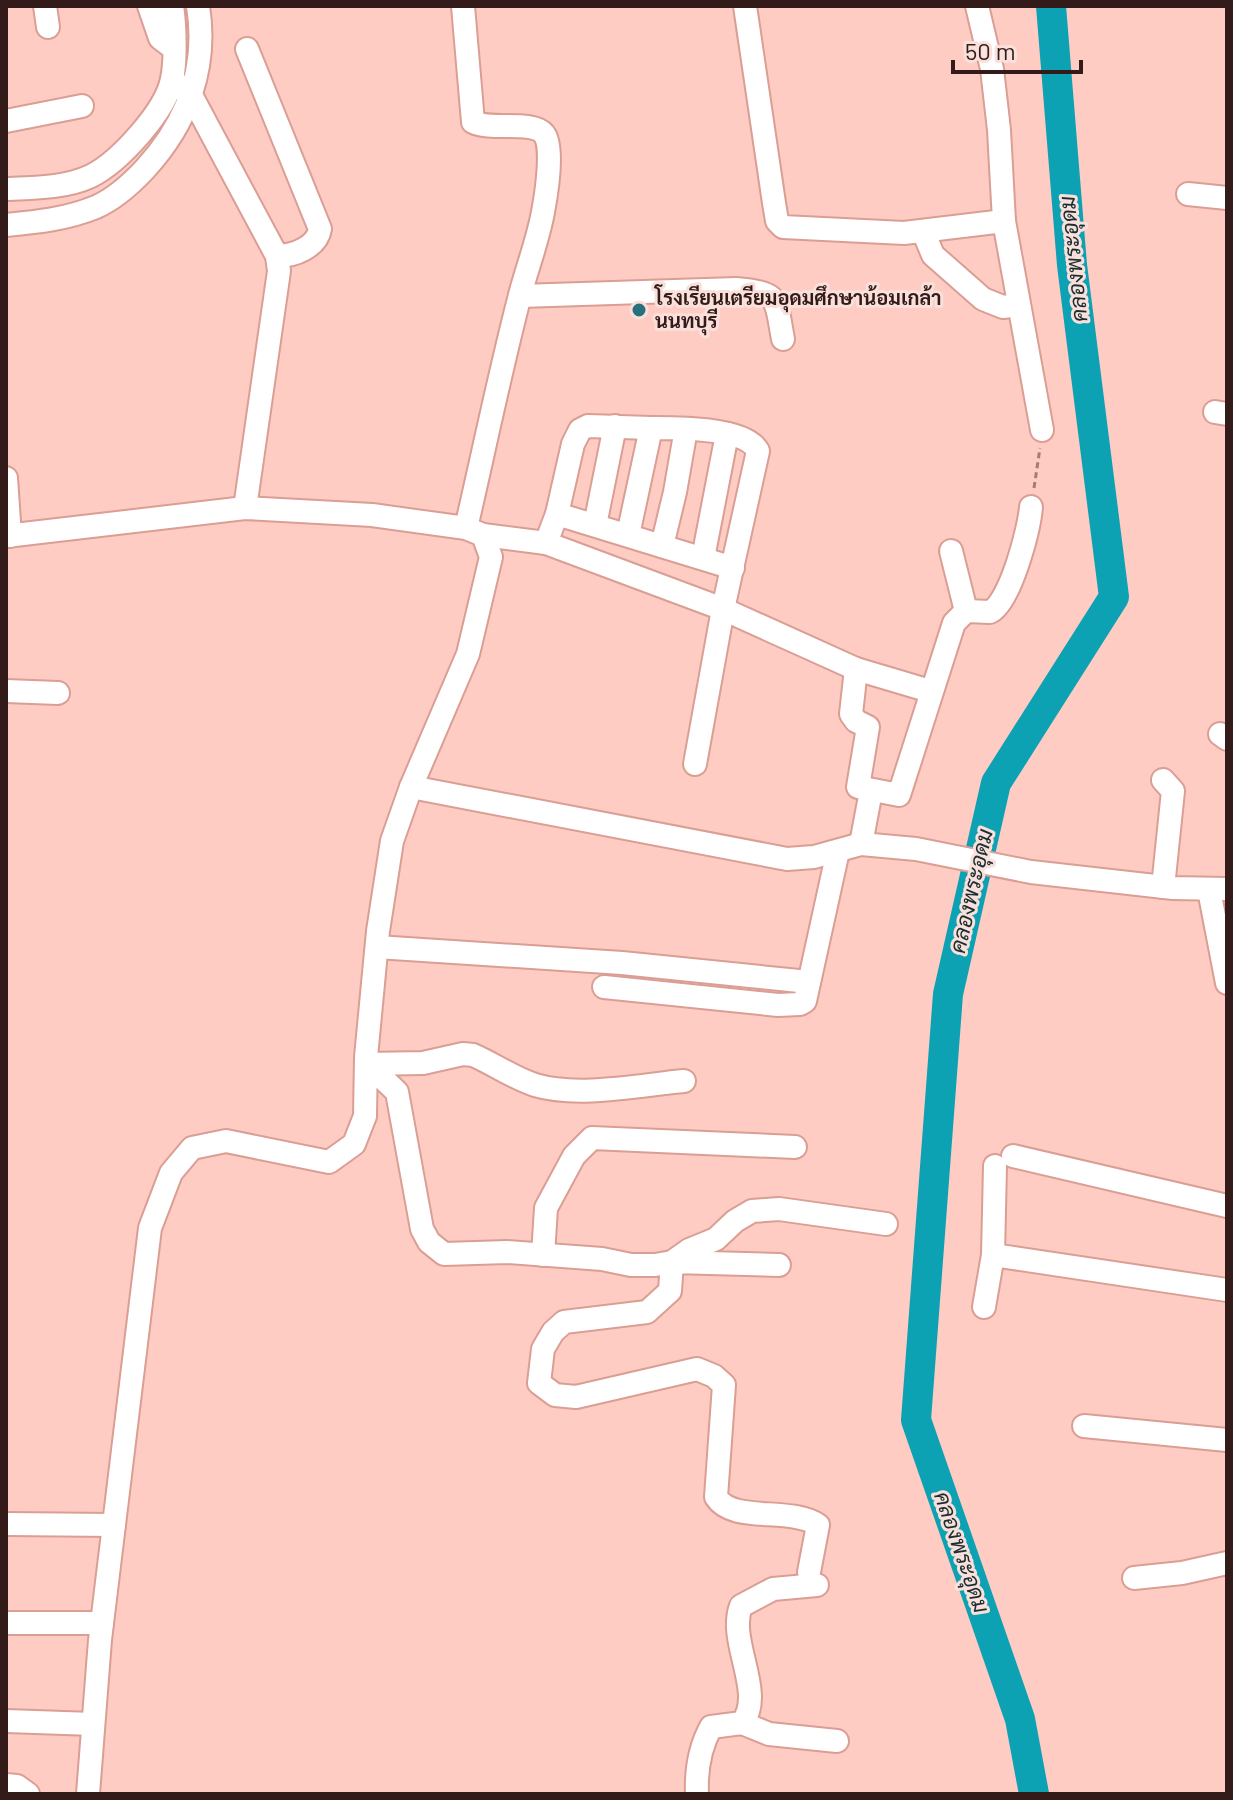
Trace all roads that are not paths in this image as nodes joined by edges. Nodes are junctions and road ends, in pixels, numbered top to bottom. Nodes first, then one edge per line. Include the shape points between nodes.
1 (149, 6) edge
2 (172, 6) edge
3 (198, 6) edge
4 (463, 6) edge
5 (745, 6) edge
6 (977, 6) edge
7 (173, 48) junction
8 (247, 49) dead end
9 (172, 80) junction
10 (192, 97) junction
11 (82, 106) dead end
12 (6, 121) edge
13 (6, 189) edge
14 (1188, 194) dead end
15 (1227, 198) edge
16 (1004, 221) junction
17 (6, 225) edge
18 (923, 231) junction
19 (277, 256) junction
20 (520, 296) junction
21 (1019, 305) junction
22 (783, 339) dead end
23 (615, 426) junction
24 (651, 428) junction
25 (686, 429) junction
26 (1042, 430) road end
27 (727, 434) junction
28 (6, 478) edge
29 (1031, 507) road end
30 (245, 508) junction
31 (557, 514) junction
32 (595, 525) junction
33 (475, 531) junction
34 (8, 536) edge
35 (634, 537) junction
36 (546, 543) junction
37 (662, 546) junction
38 (951, 551) dead end
39 (703, 558) junction
40 (733, 568) junction
41 (630, 574) junction
42 (723, 609) junction
43 (966, 611) junction
44 (856, 669) junction
45 (6, 691) edge
46 (930, 691) junction
47 (58, 693) dead end
48 (695, 764) dead end
49 (1163, 780) dead end
50 (411, 787) junction
51 (871, 791) junction
52 (861, 844) junction
53 (838, 851) junction
54 (1163, 887) junction
55 (1218, 890) edge
56 (1223, 940) edge
57 (377, 947) junction
58 (809, 982) junction
59 (1227, 983) edge
60 (604, 987) dead end
61 (366, 1070) junction
62 (684, 1081) dead end
63 (795, 1147) dead end
64 (1227, 1206) edge
65 (886, 1224) dead end
66 (543, 1255) junction
67 (993, 1255) junction
68 (672, 1262) junction
69 (779, 1265) dead end
70 (1227, 1290) edge
71 (984, 1307) dead end
72 (1084, 1426) dead end
73 (1227, 1440) edge
74 (6, 1524) edge
75 (114, 1525) junction
76 (1227, 1563) edge
77 (1134, 1578) dead end
78 (6, 1623) edge
79 (102, 1623) junction
80 (6, 1721) edge
81 (742, 1723) junction
82 (93, 1724) junction
83 (837, 1741) dead end
84 (6, 1785) edge
85 (28, 1794) edge
86 (88, 1794) edge
87 (697, 1794) edge

1 - 7 street via 160,38
2 - 7 street
3 - 10 street via 202,33
4 - 20 street via 473,122 540,130 549,151 543,213
5 - 18 street via 777,221 783,227
6 - 16 street via 992,69
7 - 9 street
8 - 19 street via 320,229 315,241 290,256
9 - 10 street
9 - 13 street via 126,150 90,177
10 - 17 street via 165,147 122,190 98,206 53,220
10 - 19 street
11 - 12 street
14 - 15 street
16 - 18 street
16 - 21 street
18 - 21 street via 933,255 983,299 1003,307
19 - 30 street
20 - 22 street via 759,291 776,301
20 - 33 street
21 - 26 street
23 - 24 street
23 - 31 street via 580,430
23 - 32 street
24 - 25 street
24 - 35 street
25 - 27 street
25 - 37 street
27 - 39 street
27 - 40 street via 749,441 758,451
28 - 34 street
29 - 43 street via 1028,536 1001,603 990,612
30 - 33 street via 372,515
30 - 34 street
31 - 32 street
31 - 36 street
32 - 35 street
33 - 36 street
33 - 50 street via 491,557 468,654
35 - 37 street
35 - 41 street
36 - 41 street
37 - 39 street
38 - 43 street
39 - 40 street
40 - 42 street
41 - 42 street
42 - 44 street
42 - 48 street
43 - 46 street via 954,623
44 - 46 street
44 - 51 street via 851,714 868,727 858,787
45 - 47 street
46 - 51 street via 901,792 894,796
49 - 54 street via 1173,791
50 - 53 street via 787,859
50 - 57 street via 392,841
51 - 52 street
52 - 53 street
52 - 54 street
53 - 58 street
54 - 55 street
55 - 56 street
56 - 59 street
57 - 58 street
57 - 61 street
58 - 60 street via 805,1001 778,1005
61 - 62 street via 463,1054 554,1089
61 - 66 street via 376,1072 397,1092 422,1229 437,1251
61 - 75 street via 365,1116 354,1144 329,1162 226,1141 192,1148 171,1173 150,1228
63 - 66 street via 592,1138 574,1156 546,1208
64 - 67 street via 1004,1161
65 - 68 street via 779,1209 752,1211 716,1239
66 - 68 street via 631,1265
67 - 70 street
67 - 71 street
68 - 69 street
68 - 81 street via 670,1291 647,1312 564,1322 553,1332 543,1349 539,1383 555,1395 576,1397 697,1369 714,1376 724,1385 716,1497 735,1511 799,1516 818,1525 813,1578 773,1589 741,1606 736,1625 749,1698
72 - 73 street
74 - 75 street
75 - 79 street
76 - 77 street
78 - 79 street
79 - 82 street
80 - 82 street
81 - 83 street via 769,1734
81 - 87 street via 711,1727 699,1760
82 - 86 street
84 - 85 street

